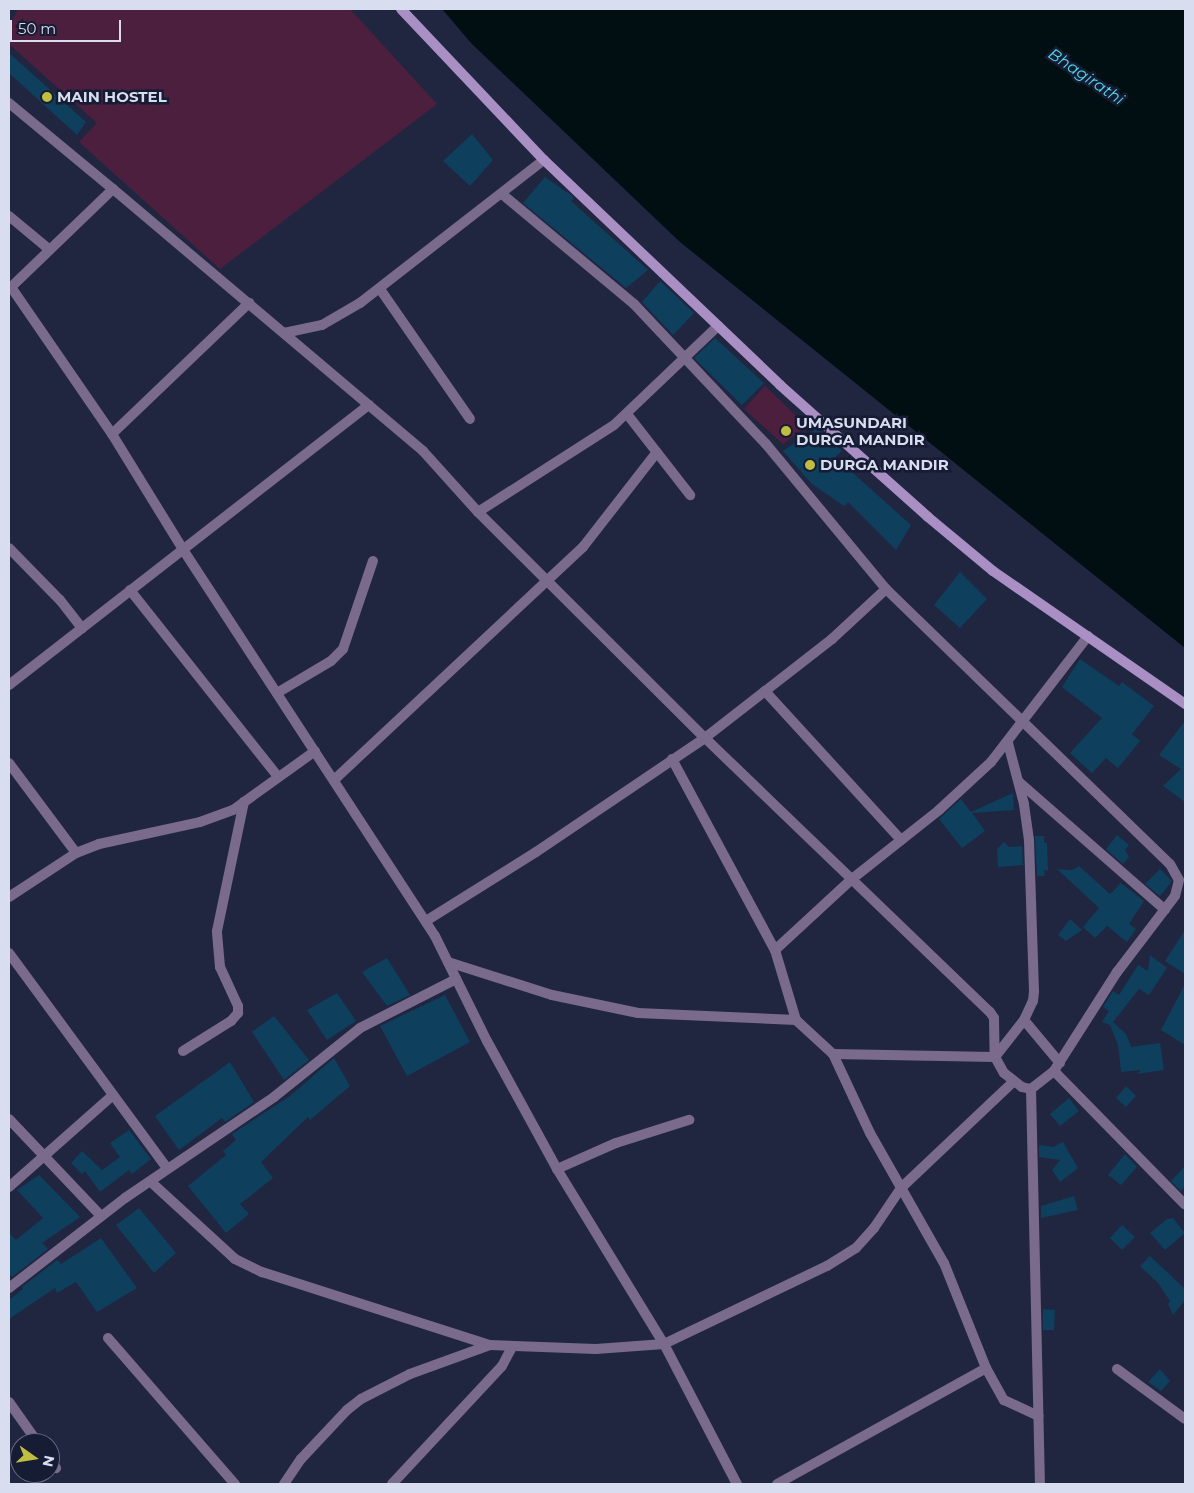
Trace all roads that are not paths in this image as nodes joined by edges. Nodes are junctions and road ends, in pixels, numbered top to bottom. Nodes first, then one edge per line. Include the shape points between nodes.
1 (401, 9) edge
2 (9, 103) edge
3 (544, 160) junction
4 (114, 188) junction
5 (502, 194) junction
6 (9, 216) edge
7 (50, 250) junction
8 (10, 288) edge
9 (380, 289) junction
10 (249, 304) junction
11 (718, 326) junction
12 (284, 333) junction
13 (686, 358) junction
14 (369, 405) junction
15 (627, 414) junction
16 (470, 419) dead end
17 (112, 434) junction
18 (657, 452) junction
19 (690, 495) dead end
20 (478, 512) junction
21 (9, 548) edge
22 (182, 548) junction
23 (373, 560) dead end
24 (549, 580) junction
25 (886, 589) junction
26 (130, 590) junction
27 (82, 628) junction
28 (1088, 636) junction
29 (9, 685) edge
30 (765, 691) junction
31 (277, 693) junction
32 (1185, 704) edge
33 (1022, 722) junction
34 (705, 738) junction
35 (1008, 744) junction
36 (315, 751) junction
37 (672, 759) junction
38 (9, 763) edge
39 (278, 777) junction
40 (334, 780) junction
41 (1020, 782) junction
42 (244, 802) junction
43 (901, 840) junction
44 (76, 853) junction
45 (852, 879) junction
46 (9, 897) edge
47 (1165, 910) junction
48 (426, 921) junction
49 (775, 950) junction
50 (9, 953) edge
51 (448, 962) junction
52 (456, 979) junction
53 (796, 1020) junction
54 (1024, 1020) junction
55 (183, 1050) dead end
56 (833, 1054) junction
57 (995, 1057) junction
58 (1057, 1067) junction
59 (1013, 1082) junction
60 (1031, 1089) junction
61 (112, 1096) junction
62 (9, 1120) edge
63 (689, 1120) dead end
64 (45, 1155) junction
65 (167, 1168) junction
66 (557, 1169) junction
67 (151, 1182) junction
68 (9, 1187) edge
69 (901, 1188) junction
70 (1185, 1205) edge
71 (101, 1216) junction
72 (9, 1288) edge
73 (108, 1338) dead end
74 (664, 1344) junction
75 (490, 1345) junction
76 (512, 1347) junction
77 (986, 1368) junction
78 (1117, 1369) dead end
79 (9, 1402) edge
80 (1038, 1416) junction
81 (1185, 1419) edge
82 (31, 1433) edge
83 (234, 1484) edge
84 (284, 1484) edge
85 (392, 1484) edge
86 (737, 1484) edge
87 (777, 1484) edge
88 (1040, 1484) edge

1 - 3 street
2 - 4 street
3 - 5 street
3 - 11 street
4 - 7 street
4 - 10 street
5 - 9 street
5 - 13 street via 618,289
6 - 7 street
7 - 8 street
8 - 17 street
9 - 12 street via 322,325
9 - 16 street
10 - 12 street
10 - 17 street
11 - 13 street
11 - 28 street via 958,543
12 - 14 street
13 - 15 street
13 - 25 street via 766,444
14 - 20 street via 423,452
14 - 22 street
15 - 18 street
15 - 20 street
17 - 22 street
18 - 19 street
18 - 24 street via 604,523
20 - 24 street
21 - 27 street via 60,600
22 - 26 street
22 - 31 street
23 - 31 street via 343,648 331,661
24 - 34 street
24 - 40 street
25 - 30 street via 832,640
25 - 33 street
26 - 27 street
26 - 39 street
27 - 29 street
28 - 32 street
28 - 33 street
30 - 34 street
30 - 43 street
31 - 36 street
33 - 35 street
33 - 47 street via 1170,864 1179,884
34 - 37 street
34 - 45 street
35 - 41 street
35 - 43 street via 952,799
36 - 39 street
36 - 40 street
37 - 48 street
37 - 49 street
38 - 44 street
39 - 42 street
40 - 48 street
41 - 47 street
41 - 54 street via 1028,840 1034,991
42 - 44 street via 200,822 99,844
42 - 55 street via 217,931 220,967 238,1006 238,1013 231,1021
43 - 45 street
44 - 46 street
45 - 49 street
45 - 57 street via 990,1012 994,1018
47 - 58 street via 1117,972
48 - 51 street
49 - 53 street
50 - 61 street
51 - 52 street
51 - 53 street via 552,995 638,1013
52 - 65 street via 360,1028 274,1097
52 - 66 street
53 - 56 street
54 - 57 street
54 - 58 street
56 - 57 street
56 - 69 street via 870,1133
57 - 59 street
58 - 60 street
58 - 70 street
59 - 60 street
59 - 69 street
60 - 80 street
61 - 64 street
61 - 65 street
62 - 64 street
63 - 66 street via 616,1143
64 - 68 street
64 - 71 street
65 - 67 street
66 - 74 street
67 - 71 street
67 - 75 street via 235,1259 262,1272
69 - 74 street via 856,1248 827,1266
69 - 77 street via 944,1263
71 - 72 street
73 - 83 street
74 - 76 street via 596,1349
74 - 86 street
75 - 76 street
75 - 84 street via 410,1374 361,1399 346,1410 301,1459
76 - 85 street via 502,1366
77 - 80 street via 1004,1400
77 - 87 street
78 - 81 street
79 - 82 street
80 - 88 street

